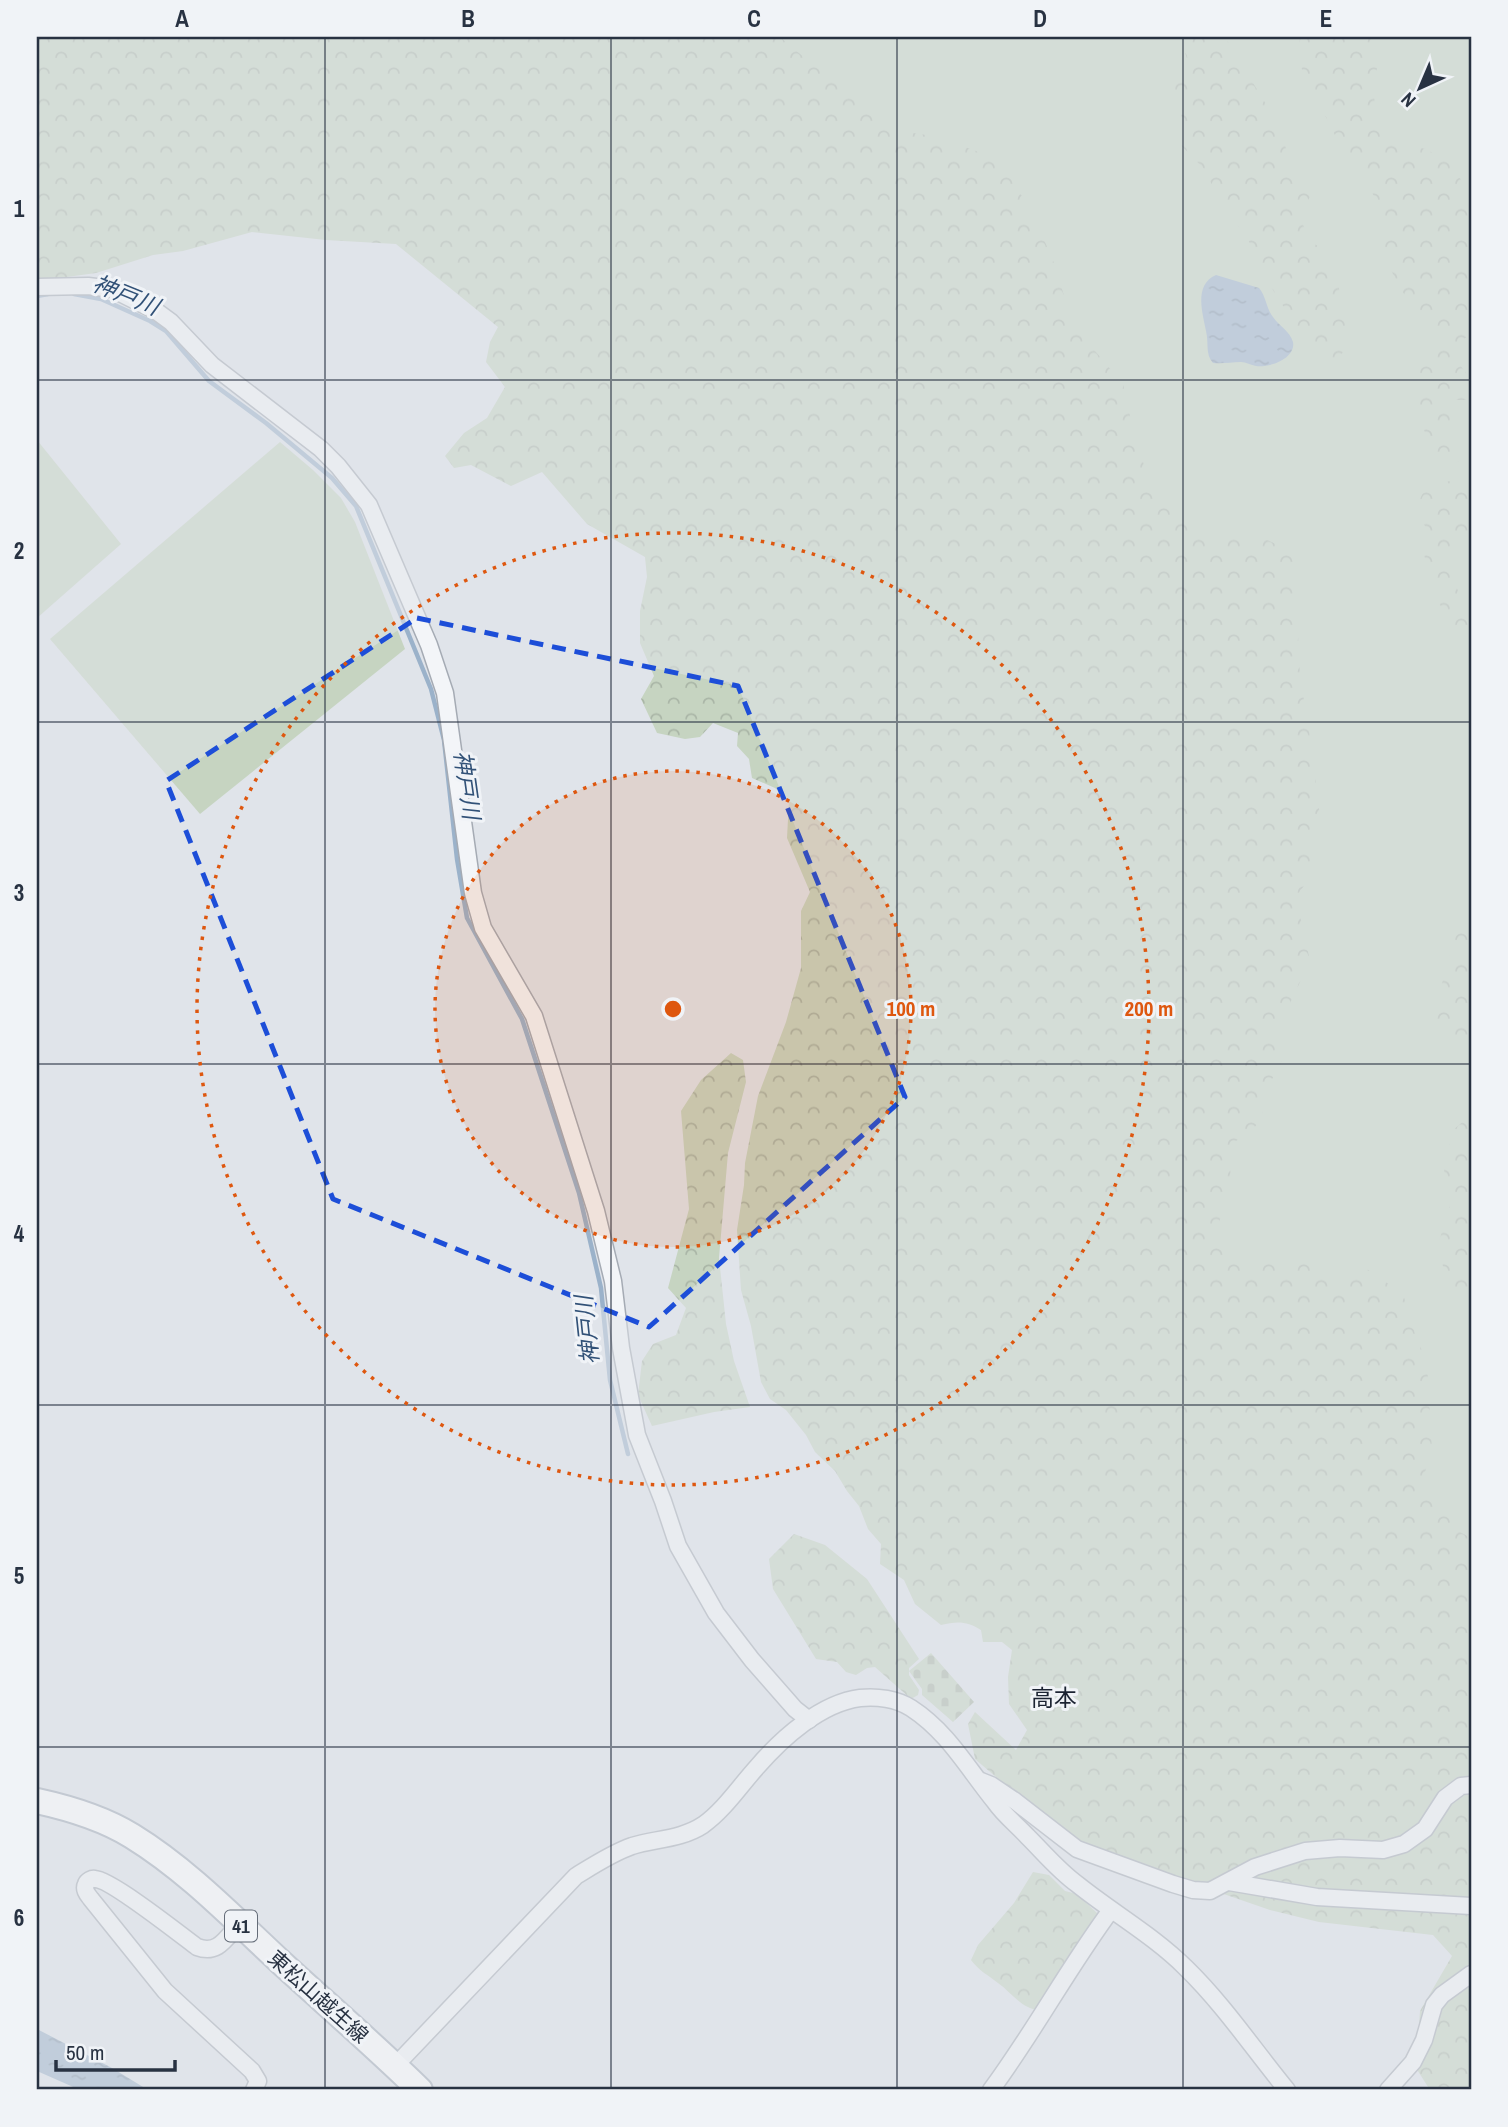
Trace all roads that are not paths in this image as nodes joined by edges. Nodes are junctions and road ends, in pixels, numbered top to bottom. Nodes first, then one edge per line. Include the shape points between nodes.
1 (37, 287) edge
2 (809, 1720) junction
3 (978, 1781) junction
4 (1471, 1785) edge
5 (37, 1801) edge
6 (1230, 1882) junction
7 (1471, 1906) edge
8 (1111, 1910) junction
9 (239, 1924) junction
10 (1471, 1974) edge
11 (395, 2066) junction
12 (254, 2090) edge
13 (421, 2090) edge
14 (991, 2090) edge
15 (1287, 2090) edge
16 (1388, 2090) edge

1 - 2 street via 112,289 156,311 212,365 321,449 369,505 445,693 473,893 483,928 534,1016 596,1212 637,1435 678,1546 716,1613 752,1660
2 - 3 street via 844,1701 895,1700 944,1736
2 - 11 street via 759,1764 701,1826 610,1855 576,1876
3 - 6 street via 1015,1801 1077,1849 1193,1890 1210,1891
3 - 8 street via 1055,1864
4 - 6 street via 1461,1786 1445,1798 1425,1829 1404,1844 1383,1850 1305,1851 1255,1867
5 - 9 main road, 東松山越生線 / 41 via 77,1811 131,1835
6 - 7 street via 1317,1897
8 - 14 street
8 - 15 street via 1186,1968
9 - 11 main road, 東松山越生線 / 41
9 - 12 street via 216,1948 205,1950 102,1881 94,1878 85,1885 91,1899 165,1991 252,2071 258,2081
10 - 16 street via 1434,2006 1413,2062
11 - 13 main road, 東松山越生線 / 41

